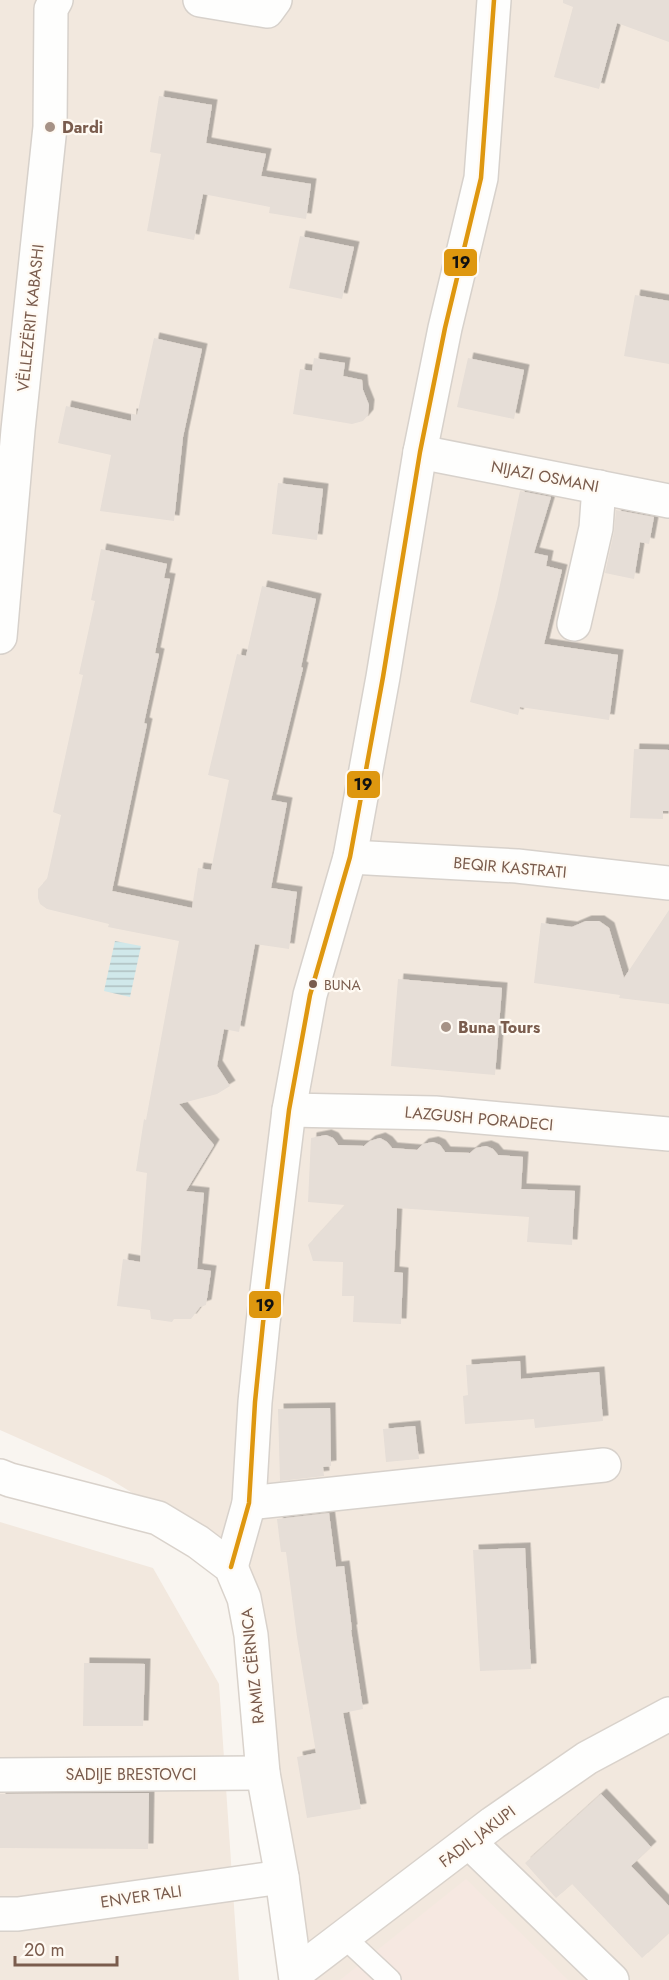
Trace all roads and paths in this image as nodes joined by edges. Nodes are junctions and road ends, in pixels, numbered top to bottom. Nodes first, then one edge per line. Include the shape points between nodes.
1 (56, 0) edge
2 (200, 0) edge
3 (275, 0) edge
4 (494, 0) edge
5 (420, 453) junction
6 (599, 487) junction
7 (669, 501) edge
8 (574, 624) dead end
9 (0, 637) edge
10 (350, 857) junction
11 (669, 883) edge
12 (289, 1110) junction
13 (669, 1134) edge
14 (604, 1465) dead end
15 (0, 1476) edge
16 (249, 1503) junction
17 (231, 1567) junction
18 (667, 1719) edge
19 (263, 1773) junction
20 (0, 1775) edge
21 (469, 1842) junction
22 (282, 1877) junction
23 (0, 1914) edge
24 (344, 1937) junction
25 (296, 1977) edge
26 (390, 1980) edge
27 (612, 1980) edge

1 - 9 street, VËLLEZËRIT KABASHI via 51,9 50,127
2 - 3 street via 267,11
4 - 5 street via 481,178
5 - 6 street, NIJAZI OSMANI
5 - 10 street
6 - 7 street, NIJAZI OSMANI
6 - 8 street via 596,528
10 - 11 street, BEQIR KASTRATI via 517,866
10 - 12 street via 310,995
12 - 13 street, LAZGUSH PORADECI via 435,1113
12 - 16 street via 262,1334
14 - 16 street
15 - 17 street via 158,1518
16 - 17 street
17 - 19 street, RAMIZ CËRNICA via 244,1598 251,1635
18 - 21 street, FADIL JAKUPI via 586,1758
19 - 20 street, SADIJE BRESTOVCI
19 - 22 street, RAMIZ CËRNICA
21 - 24 street, FADIL JAKUPI
21 - 27 street
22 - 23 street, ENVER TALI
22 - 25 street, RAMIZ CËRNICA
24 - 25 street, FADIL JAKUPI
24 - 26 lane

